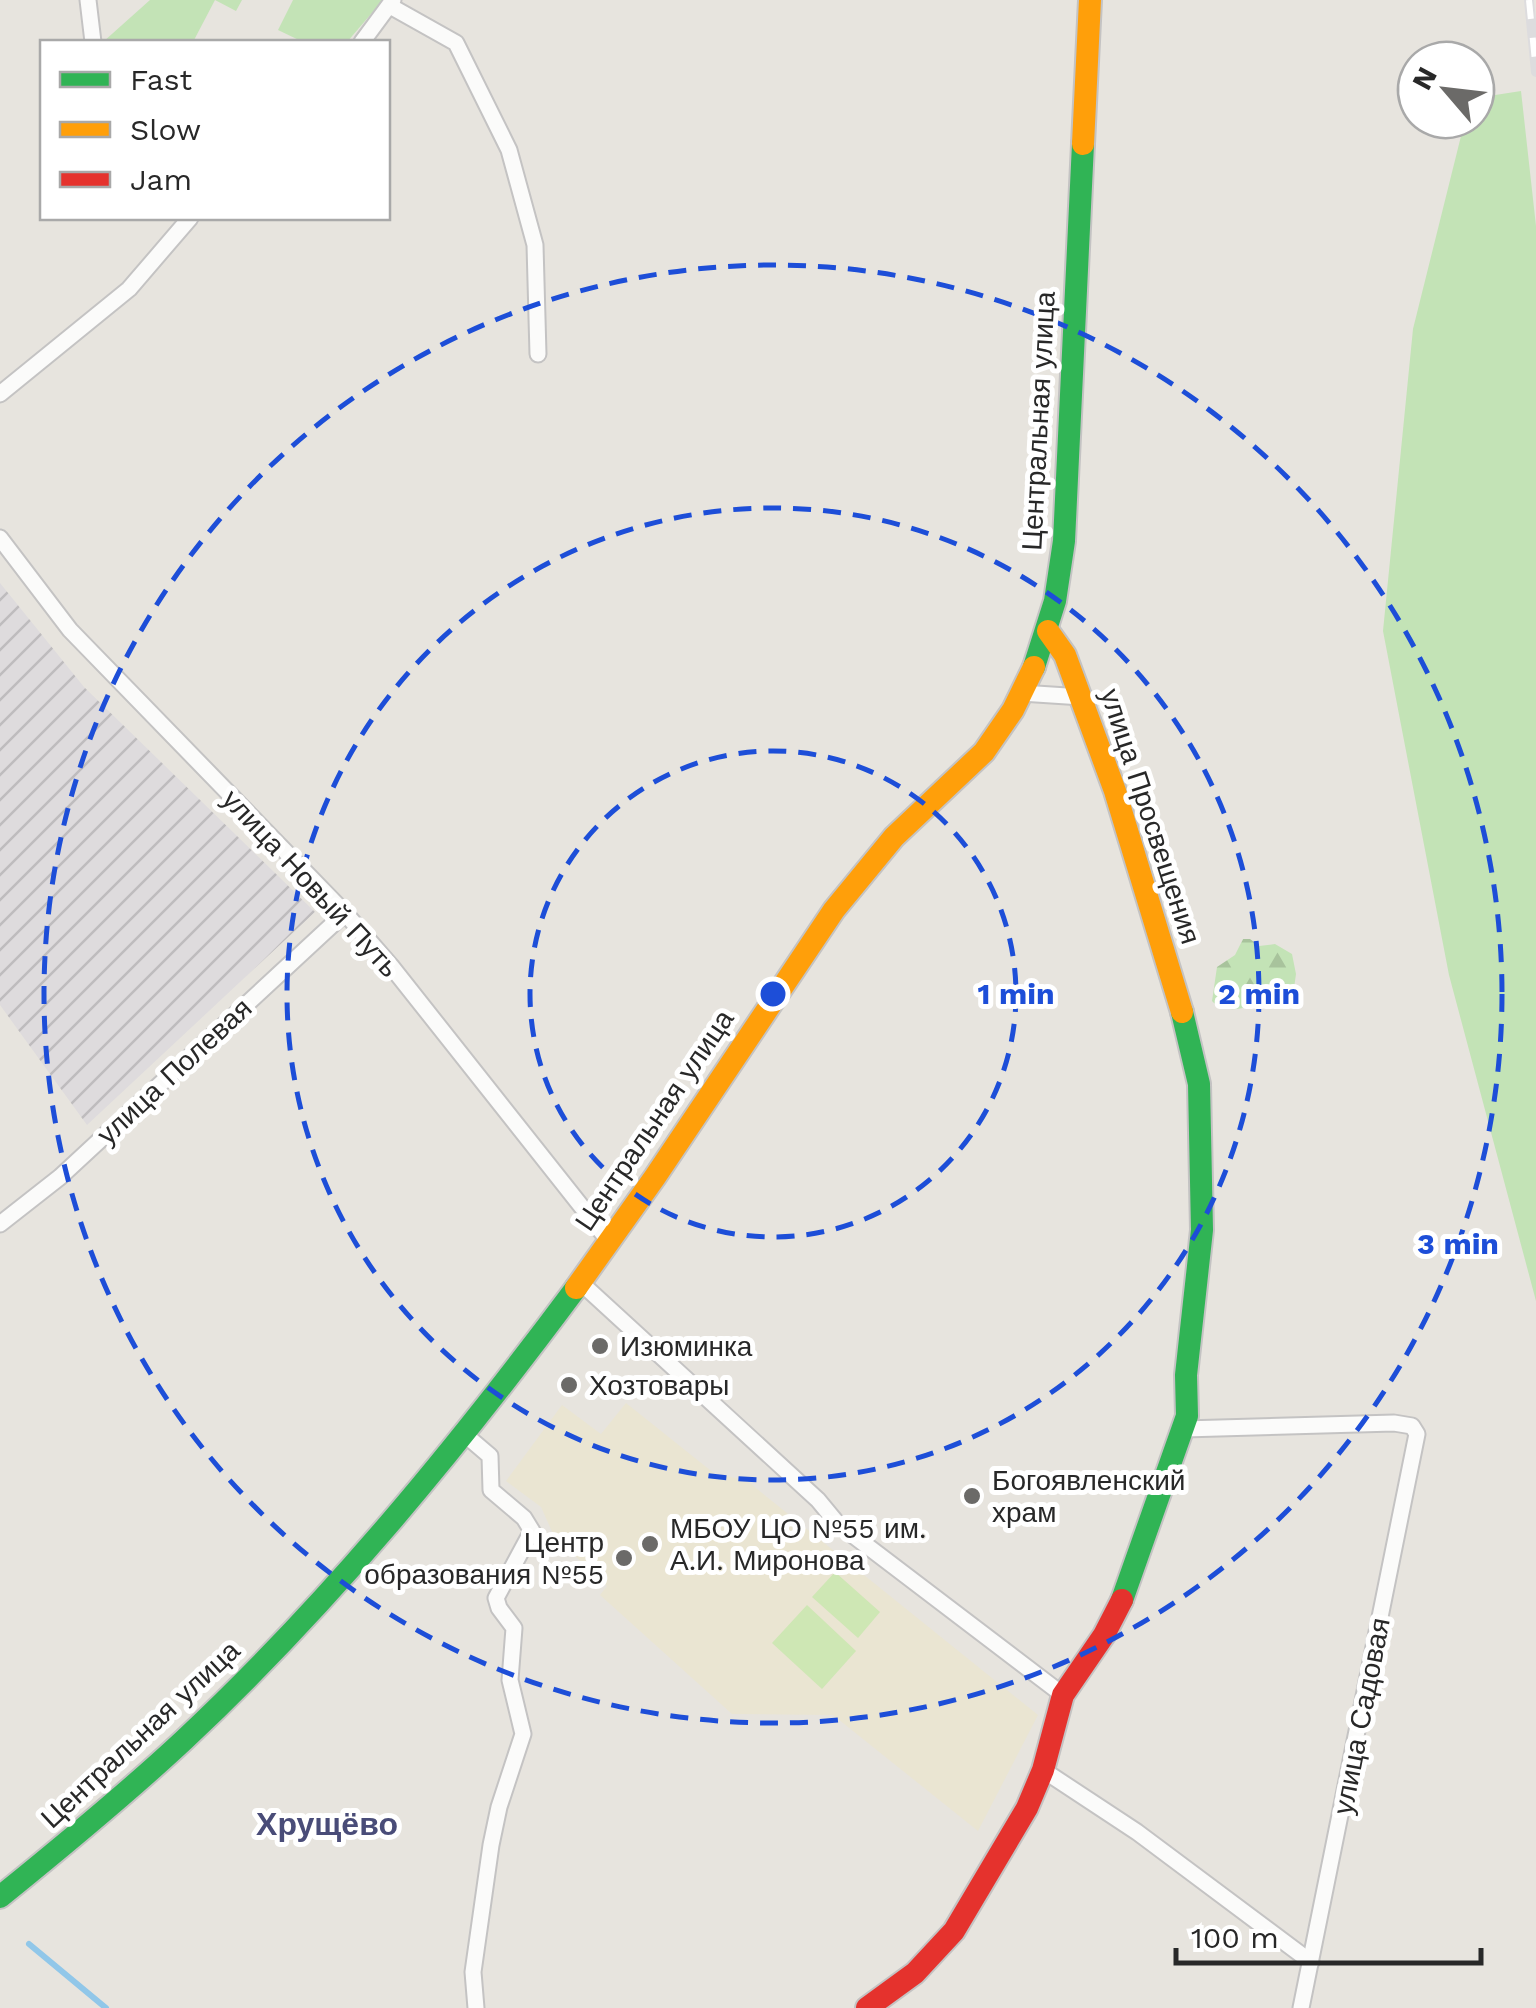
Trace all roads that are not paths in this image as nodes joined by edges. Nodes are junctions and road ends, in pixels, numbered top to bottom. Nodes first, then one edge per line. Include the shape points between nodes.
1 (88, 0) edge
2 (1090, 0) edge
3 (392, 3) edge
4 (94, 40) edge
5 (364, 40) edge
6 (188, 220) edge
7 (538, 354) dead end
8 (0, 394) edge
9 (0, 538) edge
10 (1048, 631) junction
11 (1021, 693) junction
12 (1082, 697) junction
13 (345, 913) junction
14 (0, 1224) edge
15 (608, 1240) junction
16 (580, 1282) junction
17 (1184, 1430) junction
18 (463, 1433) junction
19 (1063, 1696) junction
20 (1042, 1770) junction
21 (0, 1897) edge
22 (1311, 1962) junction
23 (476, 2008) edge
24 (867, 2008) edge
25 (1301, 2008) edge

1 - 4 street
2 - 10 main road, Центральная улица via 1064,534
3 - 5 street
3 - 7 street via 456,43 510,150 535,245
6 - 8 street via 129,289
9 - 13 street, улица Новый Путь via 70,630
10 - 11 main road, Центральная улица
10 - 12 main road, улица Просвещения via 1066,654
11 - 12 street
11 - 15 main road, Центральная улица via 986,749 876,856 834,910
12 - 17 main road, улица Просвещения via 1199,1084 1202,1230
13 - 14 street, улица Полевая via 60,1177
13 - 15 street, улица Новый Путь
15 - 16 main road, Центральная улица
16 - 18 main road, Центральная улица
16 - 19 street via 837,1523
17 - 19 main road, улица Просвещения via 1127,1592
17 - 22 street, улица Садовая via 1394,1423 1412,1426 1416,1440
18 - 21 main road, Центральная улица via 254,1670 118,1801
18 - 23 street via 490,1456 491,1490 532,1531 496,1598 515,1632 510,1680 523,1734 490,1845 474,1972
19 - 20 main road, улица Просвещения
20 - 22 street
20 - 24 main road, улица Просвещения via 954,1932
22 - 25 street, улица Садовая

